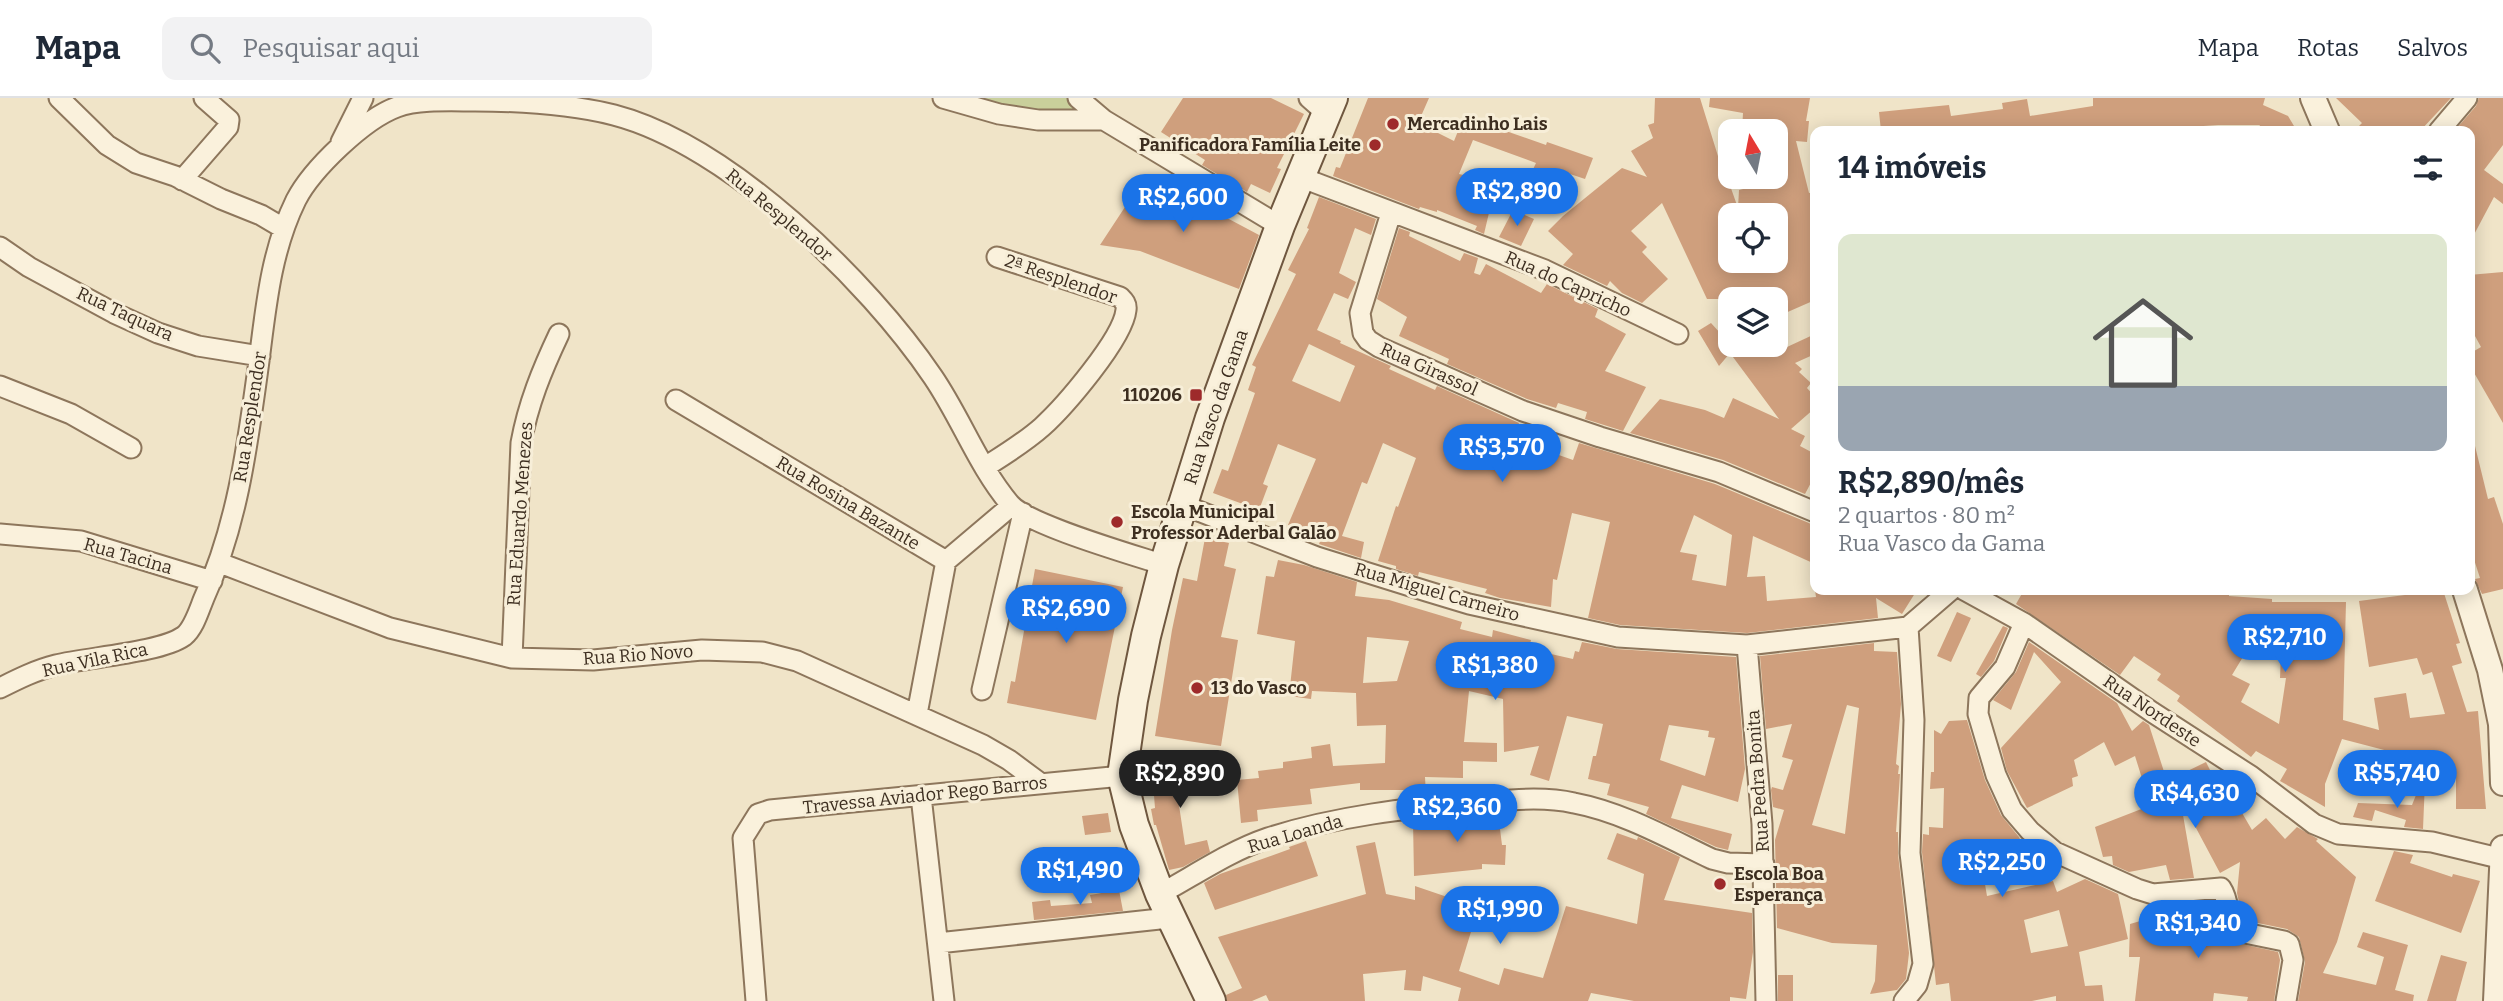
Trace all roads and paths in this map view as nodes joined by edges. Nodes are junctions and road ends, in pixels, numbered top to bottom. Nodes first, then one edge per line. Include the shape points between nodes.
1 (59, 98) edge
2 (204, 98) edge
3 (363, 98) edge
4 (943, 98) edge
5 (1078, 98) edge
6 (2313, 98) edge
7 (2466, 98) edge
8 (1322, 103) edge
9 (1104, 120) junction
10 (2325, 126) edge
11 (2443, 126) edge
12 (336, 152) junction
13 (1300, 177) junction
14 (182, 180) junction
15 (1391, 213) junction
16 (1280, 226) junction
17 (283, 228) junction
18 (0, 247) edge
19 (997, 257) dead end
20 (559, 334) dead end
21 (1678, 334) dead end
22 (260, 356) junction
23 (0, 386) edge
24 (676, 400) dead end
25 (131, 448) dead end
26 (985, 467) junction
27 (1183, 505) junction
28 (1017, 510) junction
29 (1810, 510) edge
30 (0, 534) edge
31 (946, 561) junction
32 (1164, 565) junction
33 (216, 572) junction
34 (1945, 595) edge
35 (1959, 595) edge
36 (2467, 595) edge
37 (2024, 623) junction
38 (1908, 627) junction
39 (189, 632) joint
40 (1747, 645) junction
41 (512, 659) junction
42 (0, 688) edge
43 (982, 690) dead end
44 (916, 714) junction
45 (1122, 776) junction
46 (1040, 783) junction
47 (2503, 783) edge
48 (921, 796) junction
49 (2503, 848) edge
50 (2503, 859) edge
51 (1764, 864) junction
52 (1164, 906) junction
53 (938, 943) junction
54 (756, 1001) edge
55 (943, 1001) edge
56 (1211, 1001) edge
57 (1766, 1001) edge
58 (1903, 1001) edge
59 (2286, 1001) edge
60 (2496, 1001) edge

1 - 14 street via 107,145 136,163
2 - 14 street via 229,120 228,127
3 - 12 street
4 - 9 street via 1038,120
5 - 9 street
6 - 10 street
7 - 11 street
8 - 13 main road, Rua Vasco da Gama
9 - 16 street
12 - 17 street, Rua Resplendor via 317,169
12 - 26 street, Rua Resplendor via 374,117 401,105 452,101 566,107 615,115 661,133 746,183 841,268 934,378
13 - 15 street, Rua do Capricho
13 - 16 main road, Rua Vasco da Gama
14 - 17 street
15 - 21 street, Rua do Capricho via 1545,271
15 - 29 street, Rua Girassol via 1360,313 1368,340 1522,411 1719,472
16 - 27 main road, Rua Vasco da Gama
17 - 22 street, Rua Resplendor via 271,273
18 - 22 street, Rua Taquara via 158,333 198,346
19 - 26 street, 2ª Resplendor via 1126,302 1125,315 1095,368 1044,425
20 - 41 street, Rua Eduardo Menezes via 536,384 521,443
22 - 33 street, Rua Resplendor via 243,472
23 - 25 street via 93,424
24 - 31 street, Rua Rosina Bazante
26 - 28 street, Rua Resplendor
27 - 32 main road, Rua Vasco da Gama
27 - 40 street, Rua Miguel Carneiro via 1317,557 1469,604 1618,637
28 - 31 street
28 - 32 street
28 - 43 street
30 - 33 street, Rua Tacina via 81,541
31 - 44 street
32 - 45 main road, Rua Vasco da Gama via 1136,687
33 - 39 street, Rua Resplendor
33 - 41 street, Rua Rio Novo via 390,628
34 - 38 street
35 - 37 street, Rua Nordeste
36 - 47 street via 2501,724
37 - 50 street, Rua Nordeste via 2251,776 2314,824 2339,834 2432,842
37 - 59 street via 2005,667 1979,698 1978,714 2012,810 2055,852 2153,894 2221,888 2228,898 2235,931 2289,944 2293,960
38 - 40 street, Rua Miguel Carneiro
38 - 58 street via 1914,720 1910,853 1923,964 1917,985
39 - 42 street, Rua Vila Rica via 164,645 57,665
40 - 51 street, Rua Pedra Bonita
41 - 44 street, Rua Rio Novo via 593,660 702,650 762,652 797,661
44 - 46 street, Rua Rio Novo via 983,745
45 - 46 street, Travessa Aviador Rego Barros
45 - 52 main road, Rua Vasco da Gama via 1134,825
46 - 48 street, Travessa Aviador Rego Barros
48 - 53 street
48 - 54 street, Travessa Aviador Rego Barros via 758,814 743,838
49 - 50 street
50 - 60 street
51 - 52 street, Rua Loanda via 1712,859 1601,809 1574,802 1506,800 1332,821 1267,839 1230,855
51 - 57 street, Rua Pedra Bonita
52 - 53 street
52 - 56 main road, Rua Vasco da Gama
53 - 55 street

